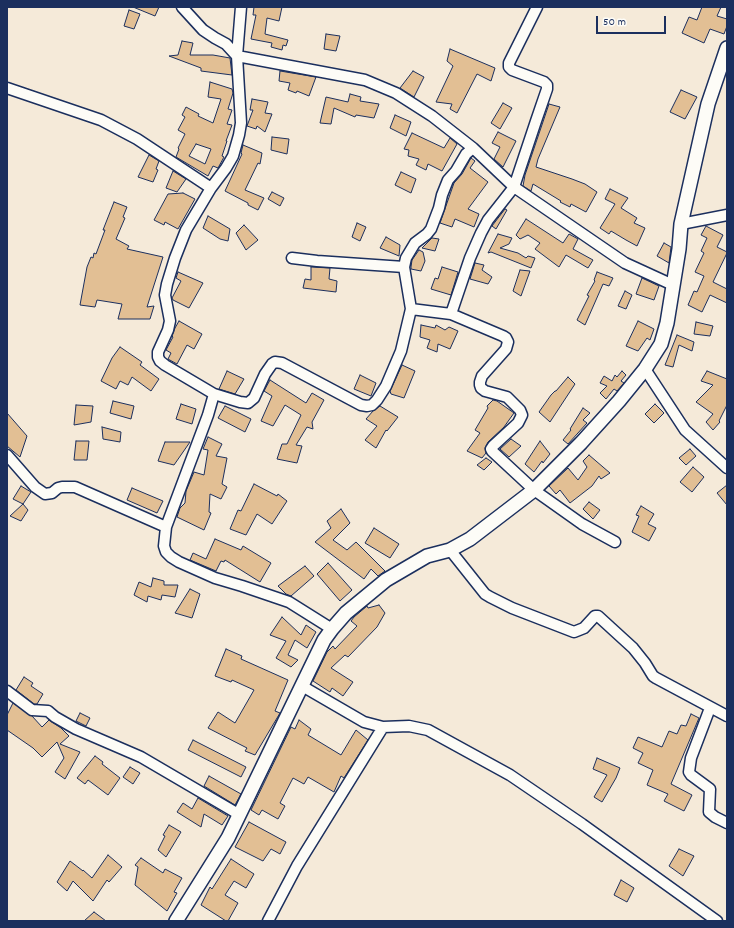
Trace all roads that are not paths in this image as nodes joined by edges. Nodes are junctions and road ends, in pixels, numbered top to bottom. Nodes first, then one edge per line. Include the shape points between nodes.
1 (182, 7) edge
2 (241, 7) edge
3 (537, 7) edge
4 (727, 48) edge
5 (237, 56) junction
6 (7, 88) edge
7 (473, 148) junction
8 (514, 187) junction
9 (211, 188) junction
10 (727, 215) edge
11 (681, 224) junction
12 (292, 258) dead end
13 (404, 267) junction
14 (673, 285) junction
15 (411, 309) junction
16 (451, 314) junction
17 (645, 369) junction
18 (214, 394) junction
19 (7, 455) edge
20 (727, 468) edge
21 (534, 490) junction
22 (166, 527) junction
23 (616, 542) dead end
24 (450, 550) junction
25 (332, 629) junction
26 (302, 686) junction
27 (7, 691) edge
28 (710, 708) junction
29 (727, 716) edge
30 (383, 727) junction
31 (240, 815) junction
32 (727, 823) edge
33 (176, 921) edge
34 (268, 921) edge
35 (718, 921) edge

1 - 5 street via 203,30 226,44
2 - 5 street
3 - 8 street via 509,63 512,70 547,85
4 - 11 street via 708,104
5 - 7 street via 365,80 396,93 432,116
5 - 9 street via 241,123 239,135 233,156
6 - 9 street via 101,120 143,143
7 - 8 street
7 - 13 street via 448,180 431,229 415,243
8 - 14 street via 624,263
8 - 16 street via 481,233
9 - 18 street via 186,230 174,258 165,294 170,321 158,357 165,366
10 - 11 street
11 - 14 street via 680,249
12 - 13 street
13 - 15 street
14 - 17 street via 661,344
15 - 16 street
15 - 18 street via 401,351 386,386 372,405 361,406 278,362 272,364 254,398 248,403
16 - 21 street via 508,340 506,349 482,376 481,388 507,397 522,415 518,423 491,449
17 - 20 street via 685,430
17 - 21 street via 586,438
18 - 22 street
19 - 22 street via 35,487 45,494 62,487 75,487
21 - 23 street via 582,524
21 - 24 street via 479,534
22 - 25 street via 164,546 170,557 215,578 289,602
24 - 25 street via 427,556 386,580
24 - 28 street via 485,594 512,608 574,632 584,628 594,616 598,616 633,648 653,676
25 - 26 street
26 - 30 street via 352,717
26 - 31 street
27 - 31 street via 32,710 48,711 76,729 141,758
28 - 29 street
28 - 32 street via 690,758 689,772 710,789 709,812
30 - 34 street via 297,866
30 - 35 street via 409,726 428,730 510,776
31 - 33 street

